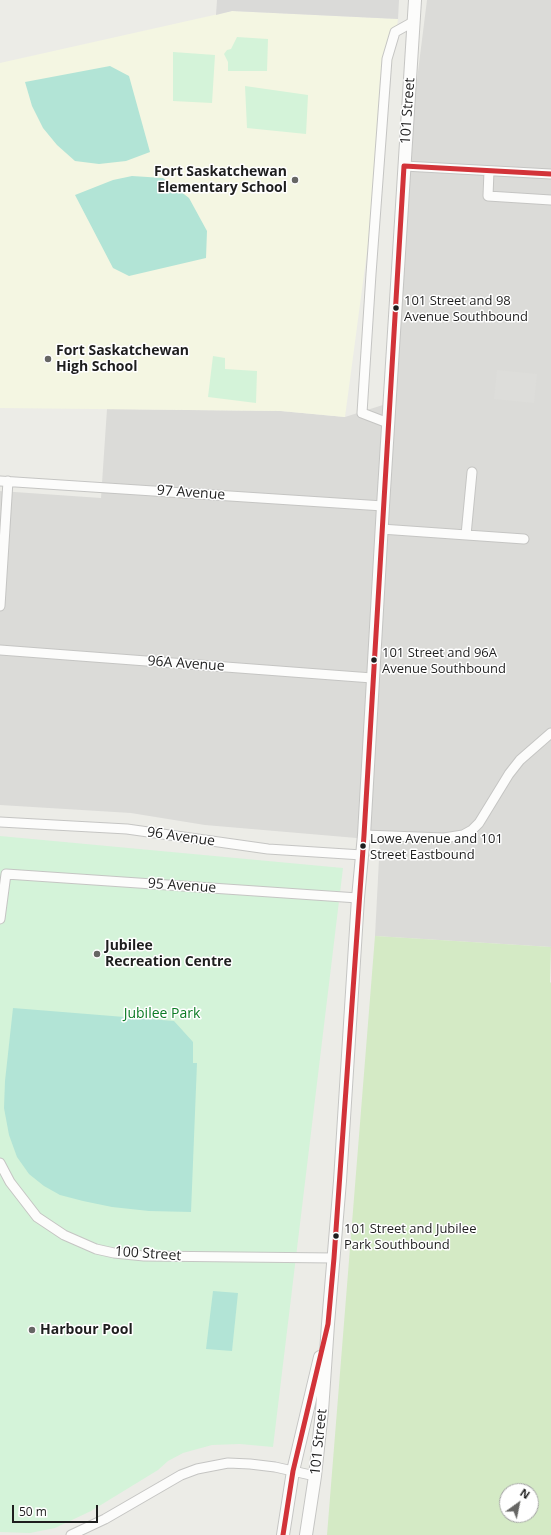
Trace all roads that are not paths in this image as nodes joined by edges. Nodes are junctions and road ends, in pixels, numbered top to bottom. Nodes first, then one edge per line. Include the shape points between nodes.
1 (415, 0) edge
2 (413, 22) junction
3 (404, 166) junction
4 (489, 171) junction
5 (551, 174) edge
6 (551, 200) edge
7 (388, 423) junction
8 (472, 472) dead end
9 (4, 481) edge
10 (383, 506) junction
11 (381, 529) junction
12 (466, 535) junction
13 (524, 539) dead end
14 (0, 606) edge
15 (0, 650) edge
16 (372, 678) junction
17 (551, 733) edge
18 (0, 822) edge
19 (364, 835) junction
20 (362, 855) junction
21 (358, 898) junction
22 (0, 919) edge
23 (0, 1163) edge
24 (334, 1258) junction
25 (328, 1324) junction
26 (293, 1471) junction
27 (315, 1476) junction
28 (71, 1535) edge
29 (284, 1535) edge
30 (306, 1535) edge

1 - 2 street, 101 Street
2 - 3 street, 101 Street
2 - 7 street via 395,32 387,59 362,413
3 - 4 street
3 - 7 street, 101 Street
4 - 5 street
4 - 6 street via 488,196
7 - 10 street, 101 Street
8 - 12 street
9 - 10 street, 97 Avenue
9 - 14 street
10 - 11 street, 101 Street
11 - 12 street
11 - 16 street, 101 Street
12 - 13 street
15 - 16 street, 96A Avenue
16 - 19 street, 101 Street
17 - 19 street via 520,760 479,823 463,835 444,838
18 - 20 street, 96 Avenue via 126,829 268,849
19 - 20 street, 101 Street
20 - 21 street, 101 Street
21 - 22 street, 95 Avenue via 6,874
21 - 24 street, 101 Street
23 - 24 street, 100 Street via 10,1182 37,1217 64,1235 96,1248 144,1256
24 - 25 street, 101 Street
25 - 26 street, 101 Street
25 - 27 street, 101 Street
26 - 27 street
26 - 28 street via 228,1463 197,1469 181,1475 105,1519
26 - 29 street, 101 Street
27 - 30 street, 101 Street

